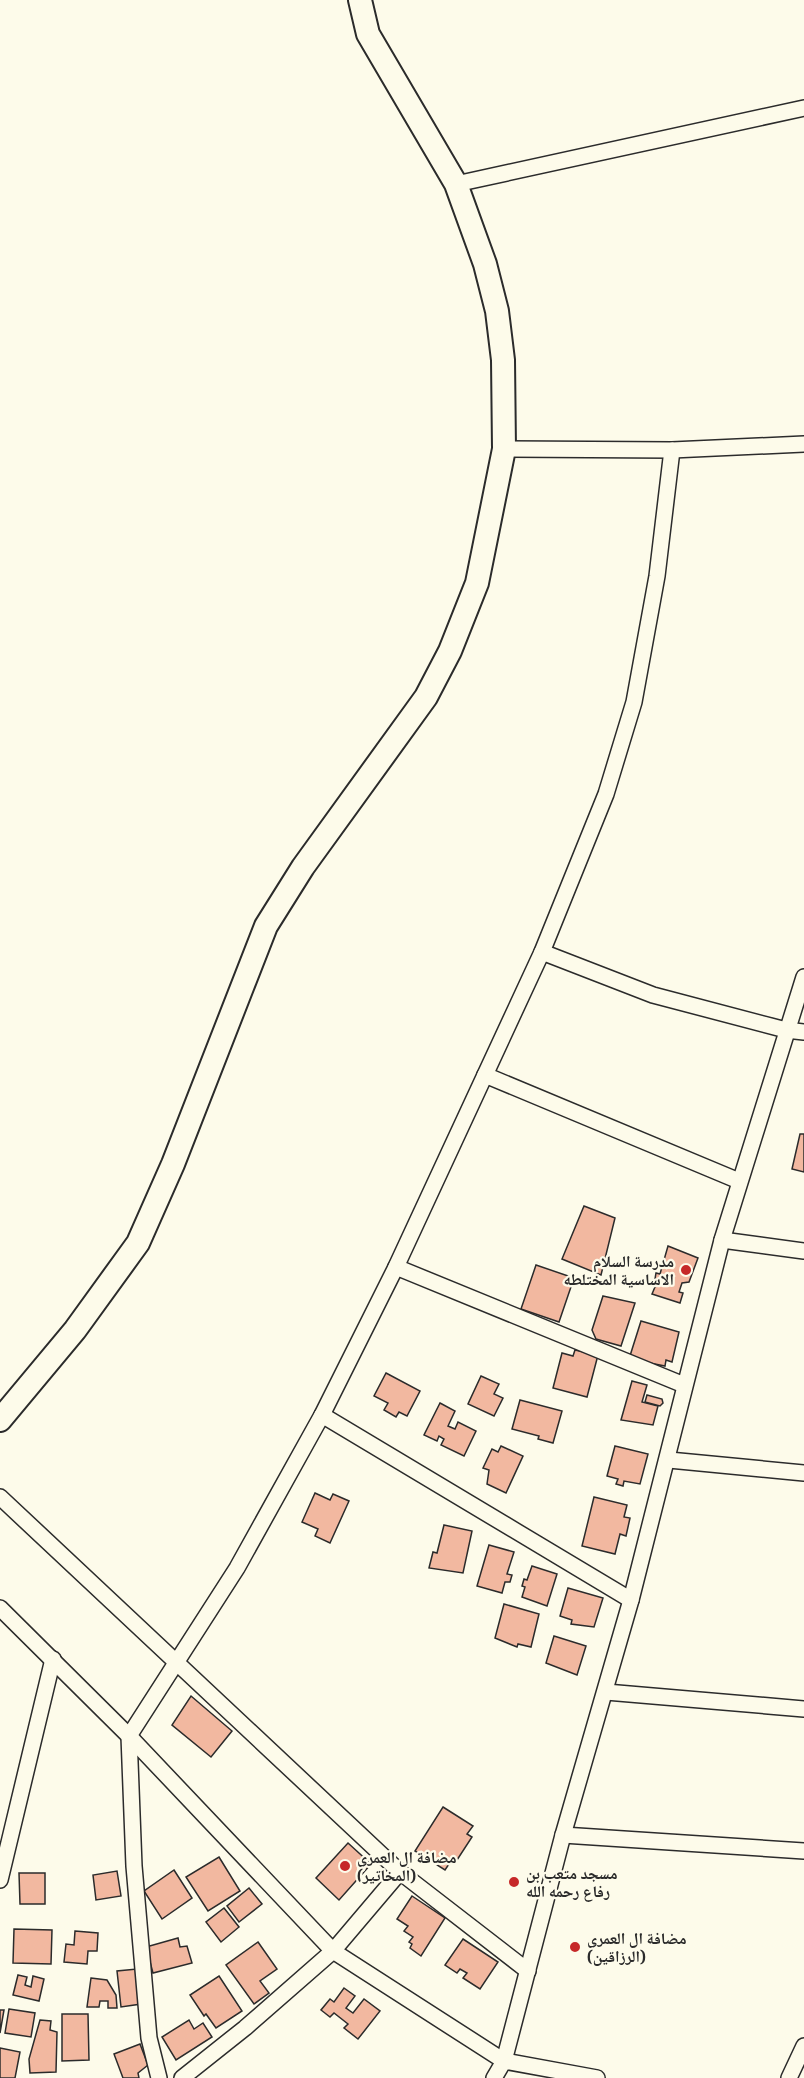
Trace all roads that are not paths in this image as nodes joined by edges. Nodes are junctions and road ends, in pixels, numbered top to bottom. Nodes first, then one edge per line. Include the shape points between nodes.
1 (360, 0) edge
2 (804, 108) edge
3 (456, 184) junction
4 (804, 444) edge
5 (504, 448) junction
6 (672, 450) junction
7 (542, 952) junction
8 (804, 977) edge
9 (786, 1030) junction
10 (804, 1032) edge
11 (485, 1075) junction
12 (739, 1181) junction
13 (722, 1240) junction
14 (804, 1251) edge
15 (396, 1267) junction
16 (684, 1385) junction
17 (322, 1415) junction
18 (0, 1420) edge
19 (669, 1460) junction
20 (804, 1473) edge
21 (0, 1497) edge
22 (632, 1600) junction
23 (0, 1608) edge
24 (53, 1659) junction
25 (177, 1665) junction
26 (606, 1692) junction
27 (804, 1709) edge
28 (129, 1736) junction
29 (563, 1835) junction
30 (804, 1851) edge
31 (400, 1872) junction
32 (0, 1880) edge
33 (333, 1951) junction
34 (528, 1971) junction
35 (804, 2046) edge
36 (504, 2061) junction
37 (159, 2078) edge
38 (182, 2078) edge
39 (494, 2078) edge
40 (597, 2078) edge
41 (789, 2078) edge

1 - 3 street via 368,34 383,63
2 - 3 street
3 - 5 street via 485,264 497,311 503,360
4 - 6 street
5 - 6 street
5 - 18 street via 477,583 450,651 426,697 270,918 138,1243 75,1330
6 - 7 street via 657,576 634,702 606,794
7 - 9 street via 653,995
7 - 11 street
8 - 9 street
9 - 10 street
9 - 12 street
11 - 12 street
11 - 15 street
12 - 13 street
13 - 14 street
13 - 16 street
15 - 16 street
15 - 17 street
16 - 19 street
17 - 22 street
17 - 25 street via 237,1568
19 - 20 street
19 - 22 street
21 - 25 street
22 - 26 street
23 - 24 street
24 - 28 street
24 - 32 street
25 - 28 street
25 - 31 street
26 - 27 street
26 - 29 street
28 - 33 street
28 - 37 street via 135,1878 149,2038
29 - 30 street
29 - 34 street
31 - 33 street
31 - 34 street
33 - 36 street
33 - 38 street
34 - 36 street
35 - 41 street
36 - 39 street
36 - 40 street

